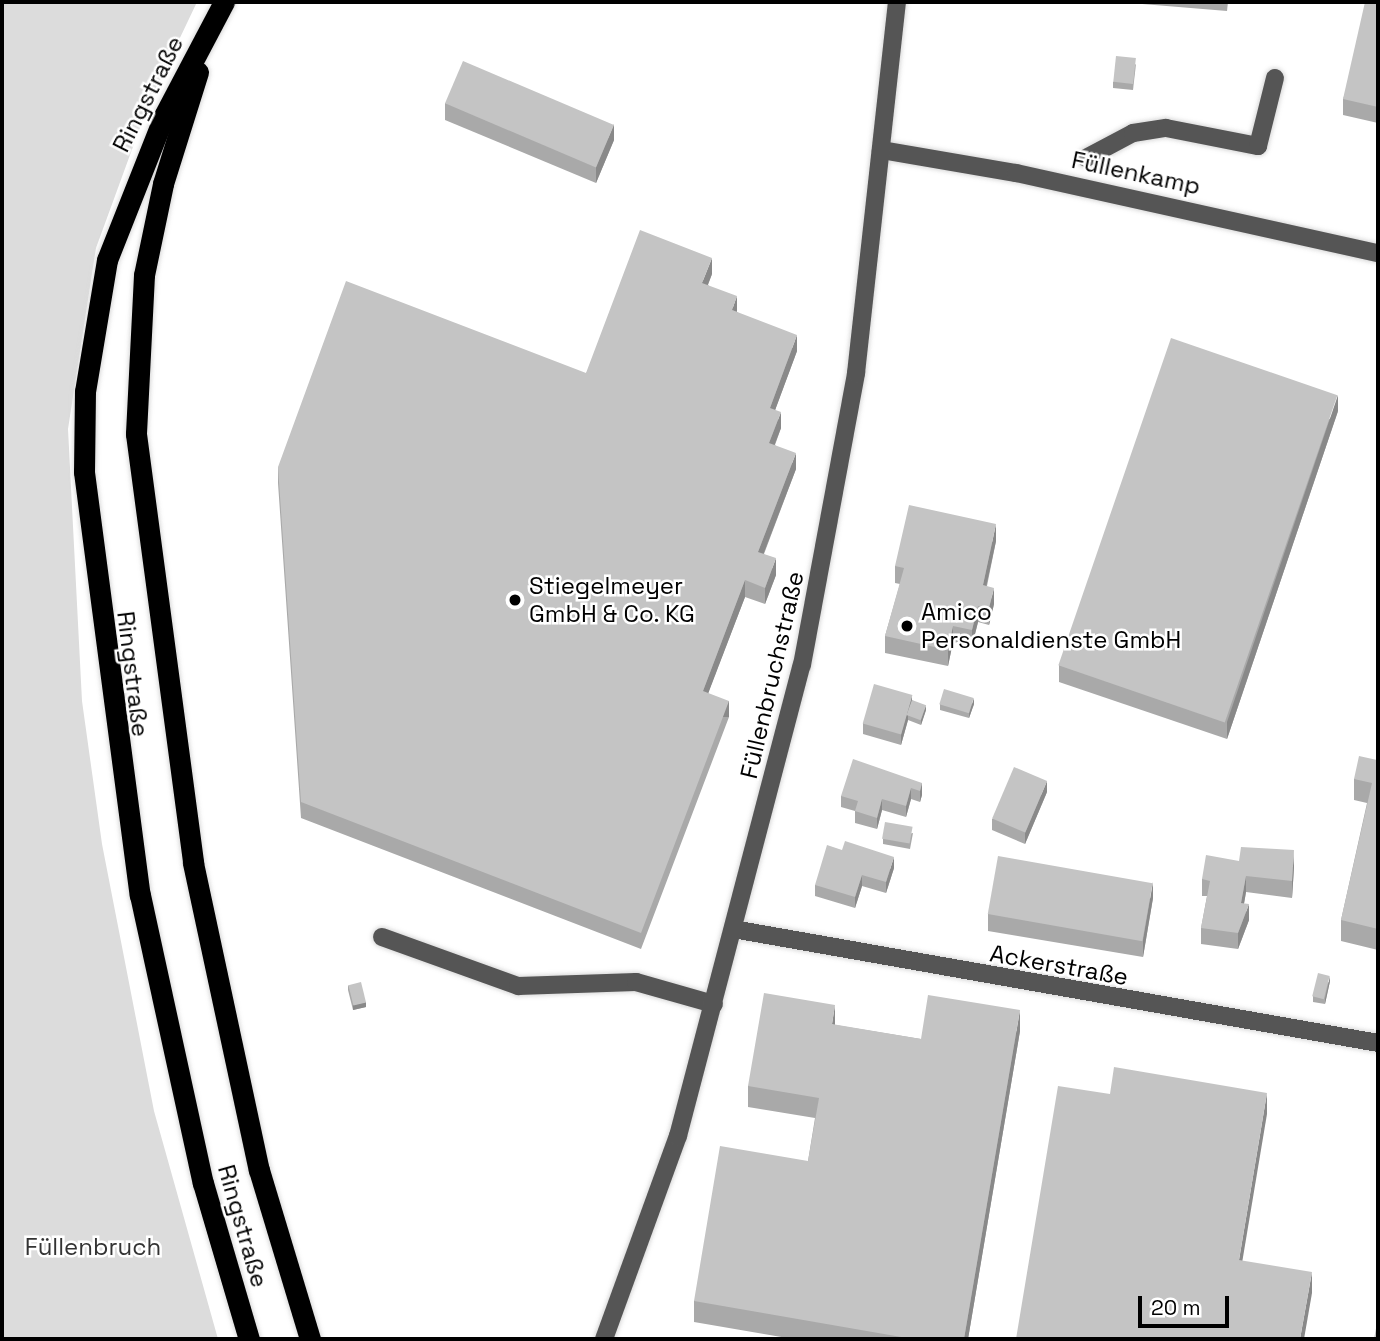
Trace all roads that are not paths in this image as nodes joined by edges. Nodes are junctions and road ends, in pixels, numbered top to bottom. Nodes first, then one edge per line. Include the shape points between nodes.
1 (223, 2) edge
2 (897, 2) edge
3 (212, 26) junction
4 (1275, 78) dead end
5 (881, 150) junction
6 (1086, 158) dead end
7 (1378, 253) edge
8 (733, 929) junction
9 (382, 937) dead end
10 (714, 1004) junction
11 (1378, 1043) edge
12 (249, 1339) edge
13 (310, 1339) edge
14 (604, 1339) edge

1 - 3 highway, Ringstraße
2 - 5 street, Füllenbruchstraße
3 - 12 highway, Ringstraße via 141,165 107,260 85,391 84,472 140,895 203,1182
3 - 13 highway, Ringstraße via 163,184 144,275 136,434 193,863 259,1170
4 - 6 street via 1258,146 1166,128 1133,133
5 - 7 street, Füllenkamp via 1028,176
5 - 8 street, Füllenbruchstraße via 856,373 827,548
8 - 10 street, Füllenbruchstraße
8 - 11 street, Ackerstraße
9 - 10 street via 518,986 636,982
10 - 14 street, Füllenbruchstraße via 674,1149

